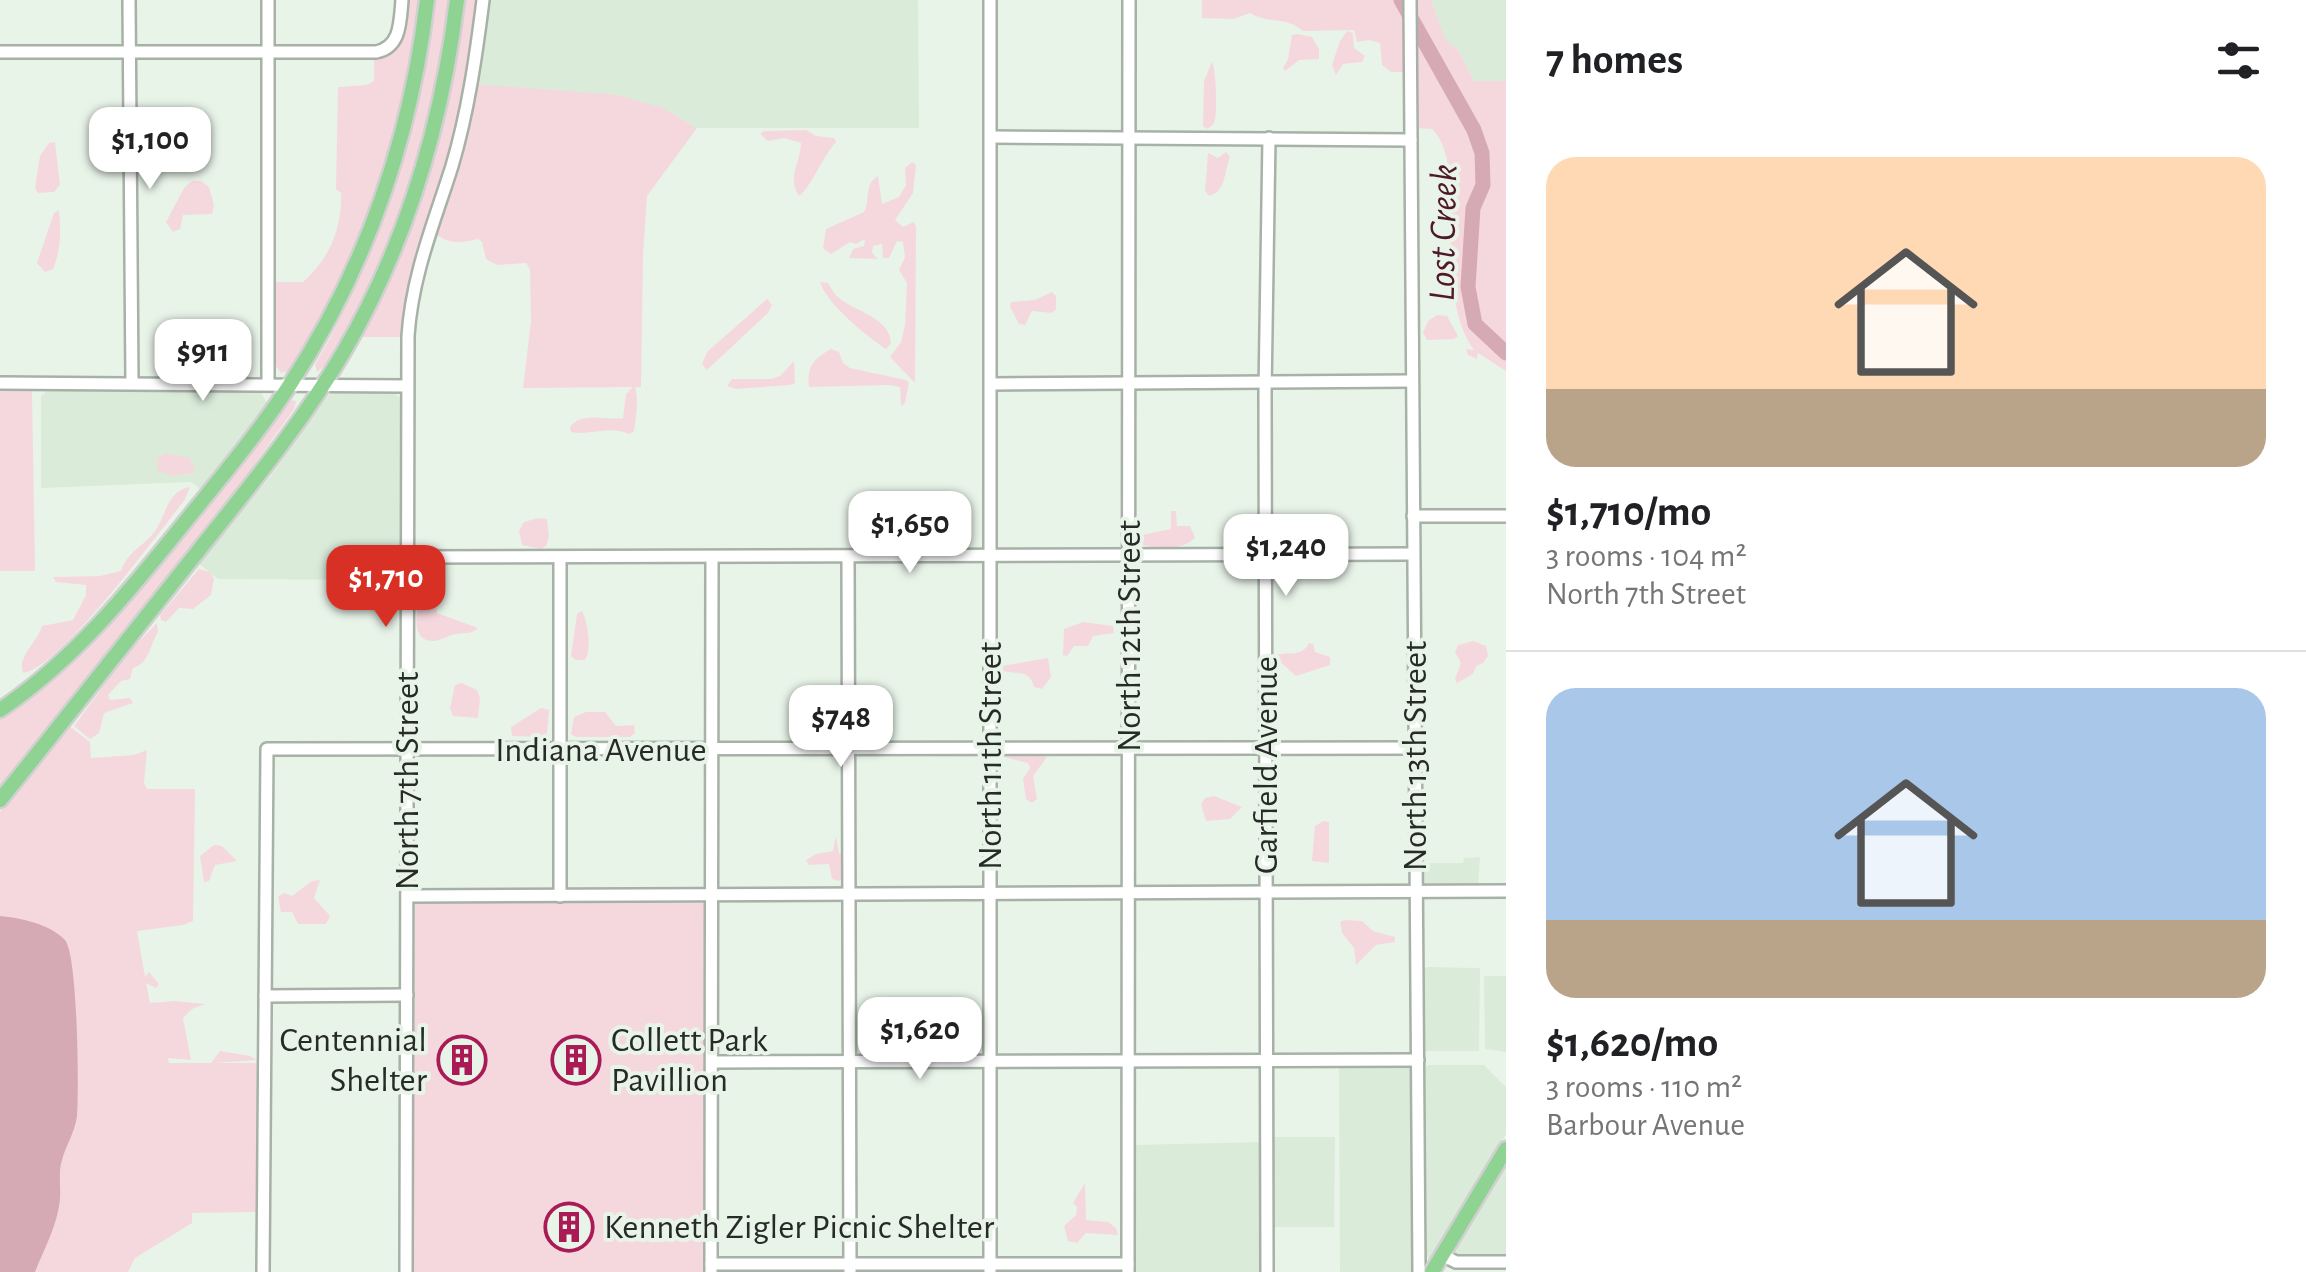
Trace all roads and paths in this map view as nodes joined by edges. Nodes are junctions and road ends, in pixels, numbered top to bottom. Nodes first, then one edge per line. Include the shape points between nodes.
1 (129, 0) edge
2 (268, 0) edge
3 (402, 0) edge
4 (428, 0) edge
5 (457, 0) edge
6 (483, 0) edge
7 (990, 0) edge
8 (1129, 0) edge
9 (1410, 0) edge
10 (0, 52) edge
11 (129, 52) junction
12 (268, 53) junction
13 (991, 137) junction
14 (1129, 137) junction
15 (1269, 138) junction
16 (1411, 140) junction
17 (1412, 382) junction
18 (0, 384) edge
19 (132, 384) junction
20 (268, 384) junction
21 (290, 384) junction
22 (324, 384) junction
23 (991, 384) junction
24 (1129, 384) junction
25 (1267, 384) junction
26 (406, 386) junction
27 (1413, 516) junction
28 (1506, 516) edge
29 (1413, 554) junction
30 (1129, 555) junction
31 (1266, 555) junction
32 (848, 556) junction
33 (990, 556) junction
34 (560, 557) junction
35 (712, 557) junction
36 (407, 558) junction
37 (0, 710) edge
38 (1129, 748) junction
39 (1266, 748) junction
40 (1415, 748) junction
41 (850, 749) junction
42 (990, 749) junction
43 (406, 750) junction
44 (560, 750) junction
45 (712, 750) junction
46 (0, 800) edge
47 (1506, 891) edge
48 (1267, 892) junction
49 (1416, 892) junction
50 (991, 893) junction
51 (1129, 893) junction
52 (851, 894) junction
53 (712, 895) junction
54 (407, 896) junction
55 (560, 896) junction
56 (407, 995) junction
57 (264, 996) junction
58 (1129, 1060) junction
59 (1267, 1060) junction
60 (1418, 1060) junction
61 (990, 1061) junction
62 (712, 1062) junction
63 (851, 1062) junction
64 (1506, 1149) edge
65 (1442, 1255) junction
66 (1506, 1262) edge
67 (711, 1268) edge
68 (850, 1268) edge
69 (990, 1268) edge
70 (1128, 1268) edge
71 (264, 1272) edge
72 (406, 1272) edge
73 (1267, 1272) edge
74 (1419, 1272) edge
75 (1432, 1272) edge

1 - 11 street
2 - 12 street
3 - 12 street via 392,46 376,52
4 - 21 main road via 414,85 381,204 345,289
5 - 22 main road via 445,82 414,195 369,303
6 - 26 street, North 7th Street via 465,116 413,286
7 - 13 street, North 11th Street
8 - 14 street, North 12th Street
9 - 16 street, North 13th Street
10 - 11 street
11 - 12 street
11 - 19 street
12 - 20 street
13 - 14 street
13 - 23 street, North 11th Street
14 - 15 street
14 - 24 street, North 12th Street
15 - 16 street
15 - 25 street, Garfield Avenue
16 - 17 street, North 13th Street
17 - 25 street
17 - 27 street, North 13th Street
18 - 19 street
19 - 20 street
20 - 21 street
21 - 22 street
21 - 37 main road via 106,619
22 - 26 street
22 - 46 main road
23 - 24 street
23 - 33 street, North 11th Street
24 - 25 street
24 - 30 street, North 12th Street
25 - 31 street, Garfield Avenue
26 - 36 street, North 7th Street
27 - 28 street
27 - 29 street, North 13th Street
29 - 31 street
29 - 40 street, North 13th Street
30 - 31 street
30 - 33 street
30 - 38 street, North 12th Street
31 - 39 street, Garfield Avenue
32 - 33 street
32 - 35 street
32 - 41 street
33 - 42 street, North 11th Street
34 - 35 street
34 - 36 street
34 - 44 street
35 - 45 street
36 - 43 street, North 7th Street
38 - 39 street, Indiana Avenue
38 - 42 street, Indiana Avenue
38 - 51 street, North 12th Street
39 - 40 street, Indiana Avenue
39 - 48 street, Garfield Avenue
40 - 49 street, North 13th Street
41 - 42 street, Indiana Avenue
41 - 45 street, Indiana Avenue
41 - 52 street
42 - 50 street, North 11th Street
43 - 44 street, Indiana Avenue
43 - 54 street, North 7th Street
43 - 57 street, Indiana Avenue via 267,749
44 - 45 street, Indiana Avenue
44 - 55 street
45 - 53 street
47 - 49 street
48 - 49 street
48 - 51 street
48 - 59 street, Garfield Avenue
49 - 60 street, North 13th Street
50 - 51 street
50 - 52 street
50 - 61 street, North 11th Street
51 - 58 street, North 12th Street
52 - 53 street
52 - 63 street
53 - 55 street
53 - 62 street
54 - 55 street
54 - 56 street, North 7th Street
56 - 57 street
56 - 72 street, North 7th Street
57 - 71 street
58 - 59 street
58 - 61 street
58 - 70 street, North 12th Street
59 - 60 street
59 - 73 street, Garfield Avenue
60 - 74 street, North 13th Street
61 - 63 street
61 - 69 street, North 11th Street
62 - 63 street
62 - 67 street
63 - 68 street
64 - 65 main road
65 - 66 street via 1456,1262
65 - 75 main road
67 - 68 street
68 - 69 street
69 - 70 street

